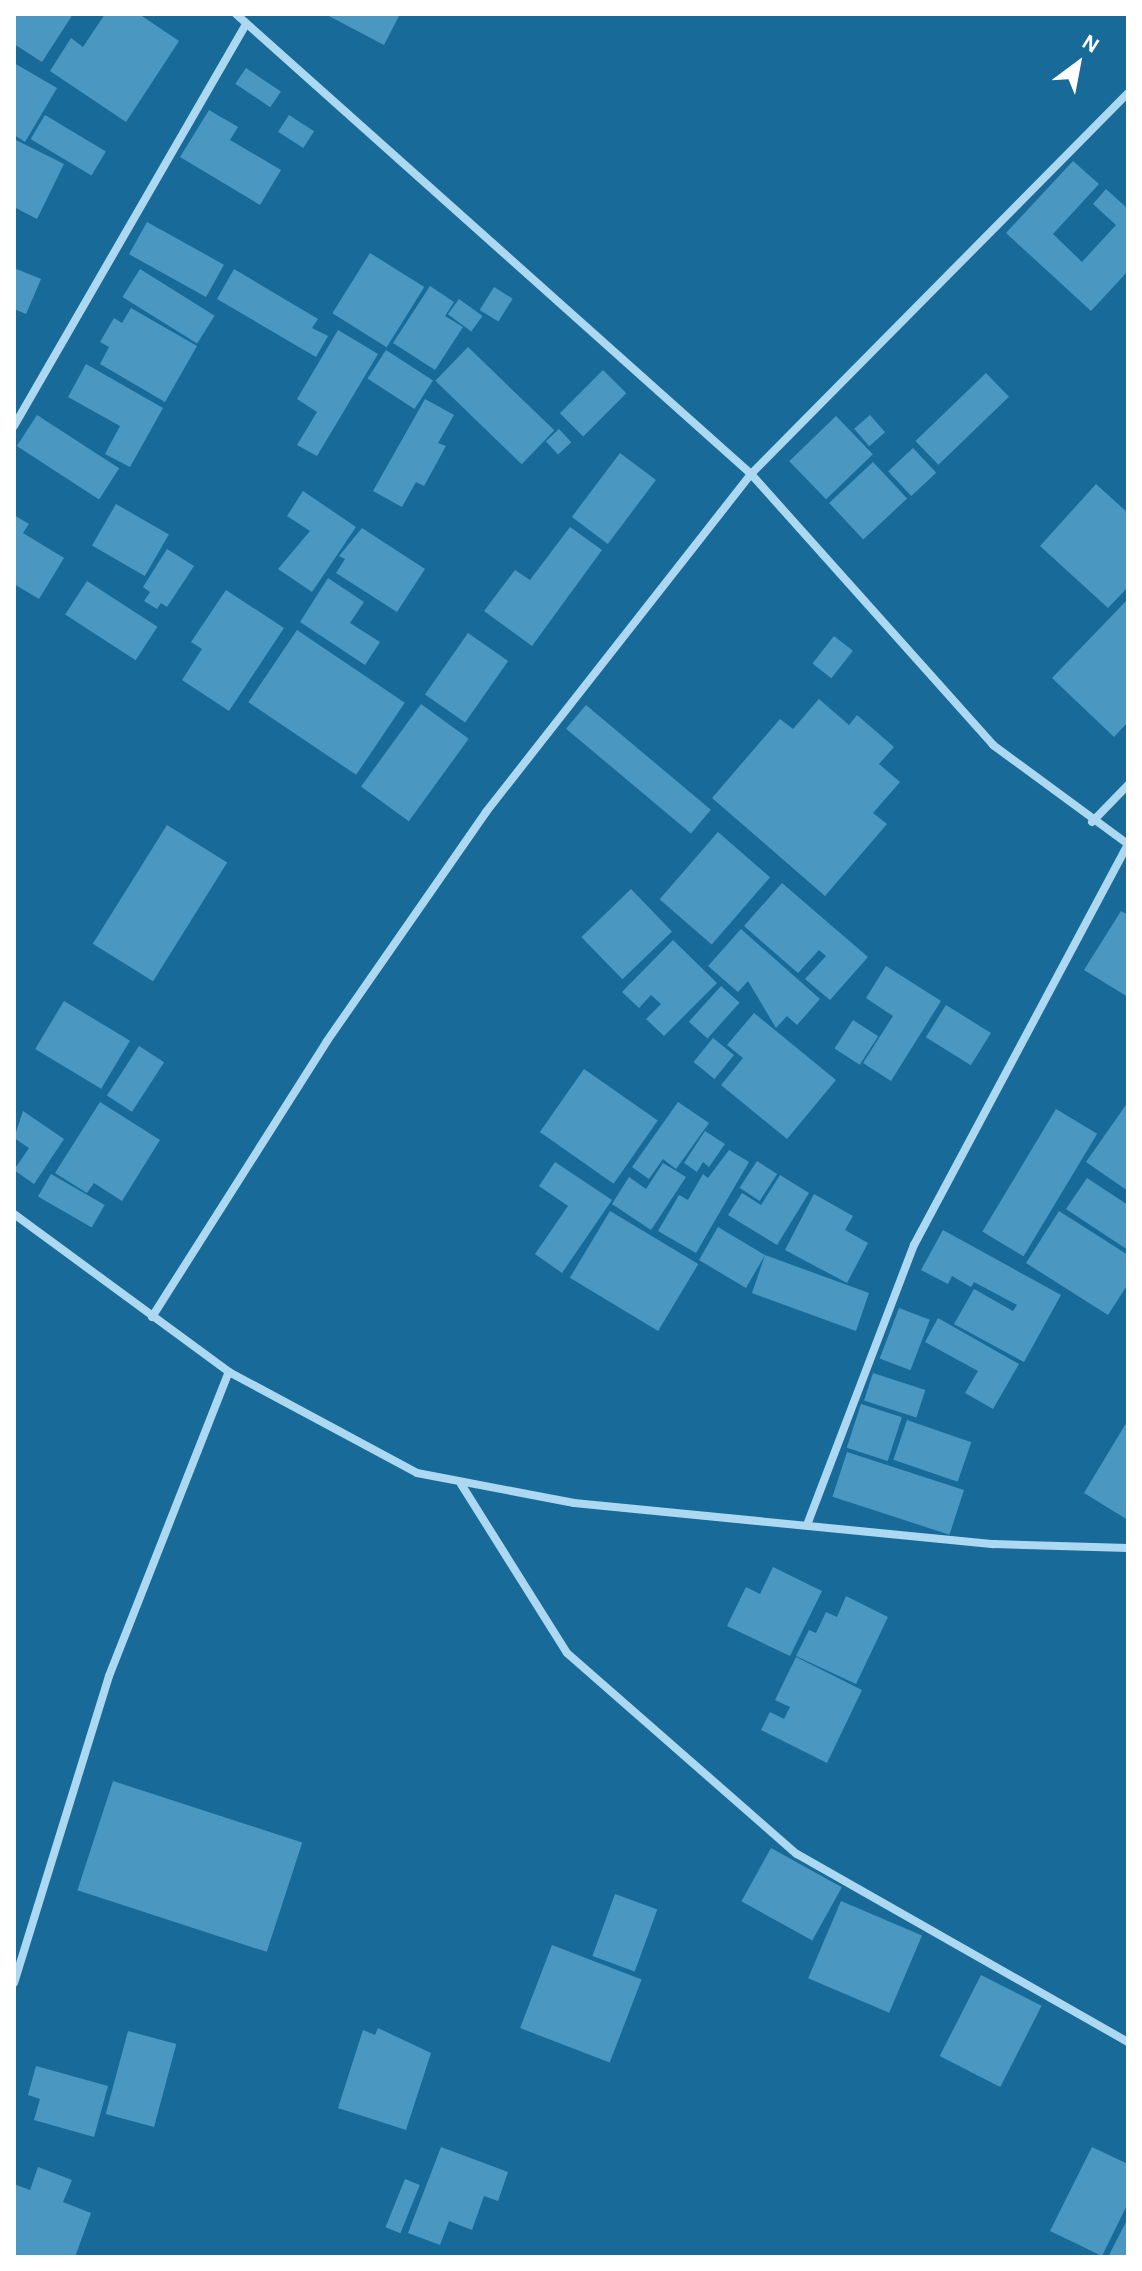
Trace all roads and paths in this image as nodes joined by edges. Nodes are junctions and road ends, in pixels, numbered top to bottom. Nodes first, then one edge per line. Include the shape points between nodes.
1 (236, 14) edge
2 (246, 24) junction
3 (1128, 93) edge
4 (14, 426) edge
5 (751, 474) junction
6 (1128, 785) edge
7 (1092, 822) junction
8 (1128, 844) edge
9 (14, 1214) edge
10 (152, 1317) junction
11 (229, 1372) junction
12 (461, 1484) junction
13 (807, 1525) junction
14 (1128, 1548) edge
15 (14, 1983) edge
16 (1128, 2042) edge

1 - 2 street
2 - 4 street
2 - 5 street
3 - 5 street
5 - 7 street via 993,745
5 - 10 street via 486,812 327,1041
6 - 7 street
7 - 8 street
8 - 13 street via 914,1245
9 - 10 street
10 - 11 street
11 - 12 street via 417,1473
11 - 15 street via 109,1676
12 - 13 street via 574,1503
12 - 16 street via 567,1653 797,1854
13 - 14 street via 994,1544

